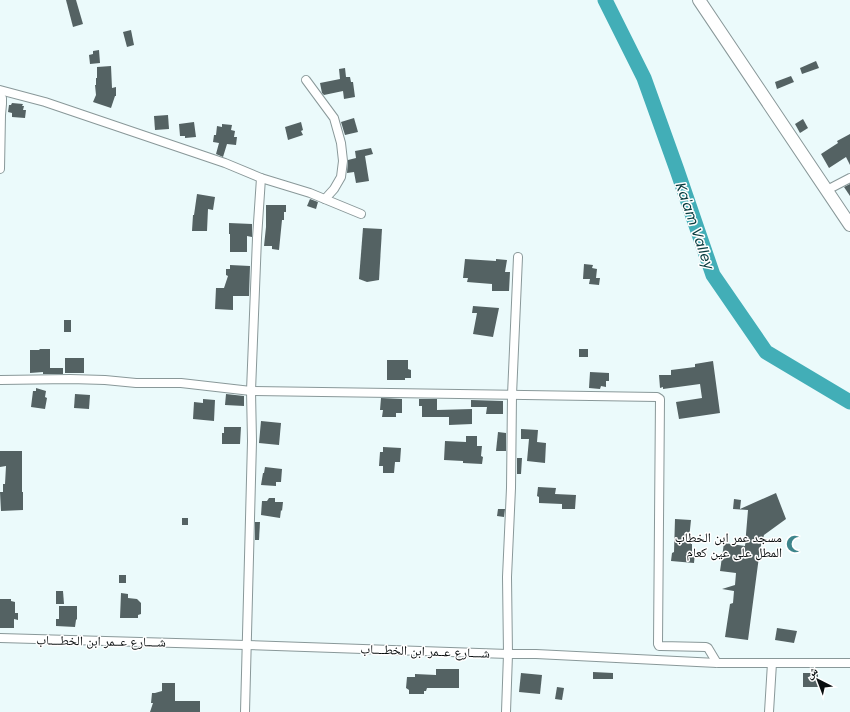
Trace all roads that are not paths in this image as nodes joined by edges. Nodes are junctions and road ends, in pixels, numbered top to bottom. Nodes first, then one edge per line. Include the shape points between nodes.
1 (699, 0) edge
2 (306, 80) dead end
3 (0, 90) edge
4 (0, 96) edge
5 (0, 169) edge
6 (261, 178) junction
7 (850, 178) edge
8 (827, 190) junction
9 (325, 199) junction
10 (361, 214) dead end
11 (850, 224) edge
12 (518, 257) dead end
13 (0, 380) edge
14 (252, 391) junction
15 (512, 395) junction
16 (0, 638) edge
17 (246, 645) junction
18 (508, 654) junction
19 (717, 663) junction
20 (772, 663) junction
21 (850, 663) edge
22 (245, 712) edge
23 (506, 712) edge
24 (769, 712) edge

1 - 8 street
2 - 9 street via 334,118 341,143 341,177
3 - 6 street via 45,102 225,163
4 - 5 street
6 - 9 street
6 - 14 street
7 - 8 street
8 - 11 street
9 - 10 street
12 - 15 street
13 - 14 street via 70,379 181,383
14 - 15 street
14 - 17 street
15 - 18 street via 507,577
15 - 19 street via 660,399 658,644 706,647
16 - 17 street, شــــارع عــمر ابن الخطــــاب
17 - 18 street, شــــارع عــمر ابن الخطــــاب
17 - 22 street
18 - 19 street, شــــارع عــمر ابن الخطــــاب
18 - 23 street
19 - 20 street, شــــارع عــمر ابن الخطــــاب
20 - 21 street, شــــارع عــمر ابن الخطــــاب
20 - 24 street

